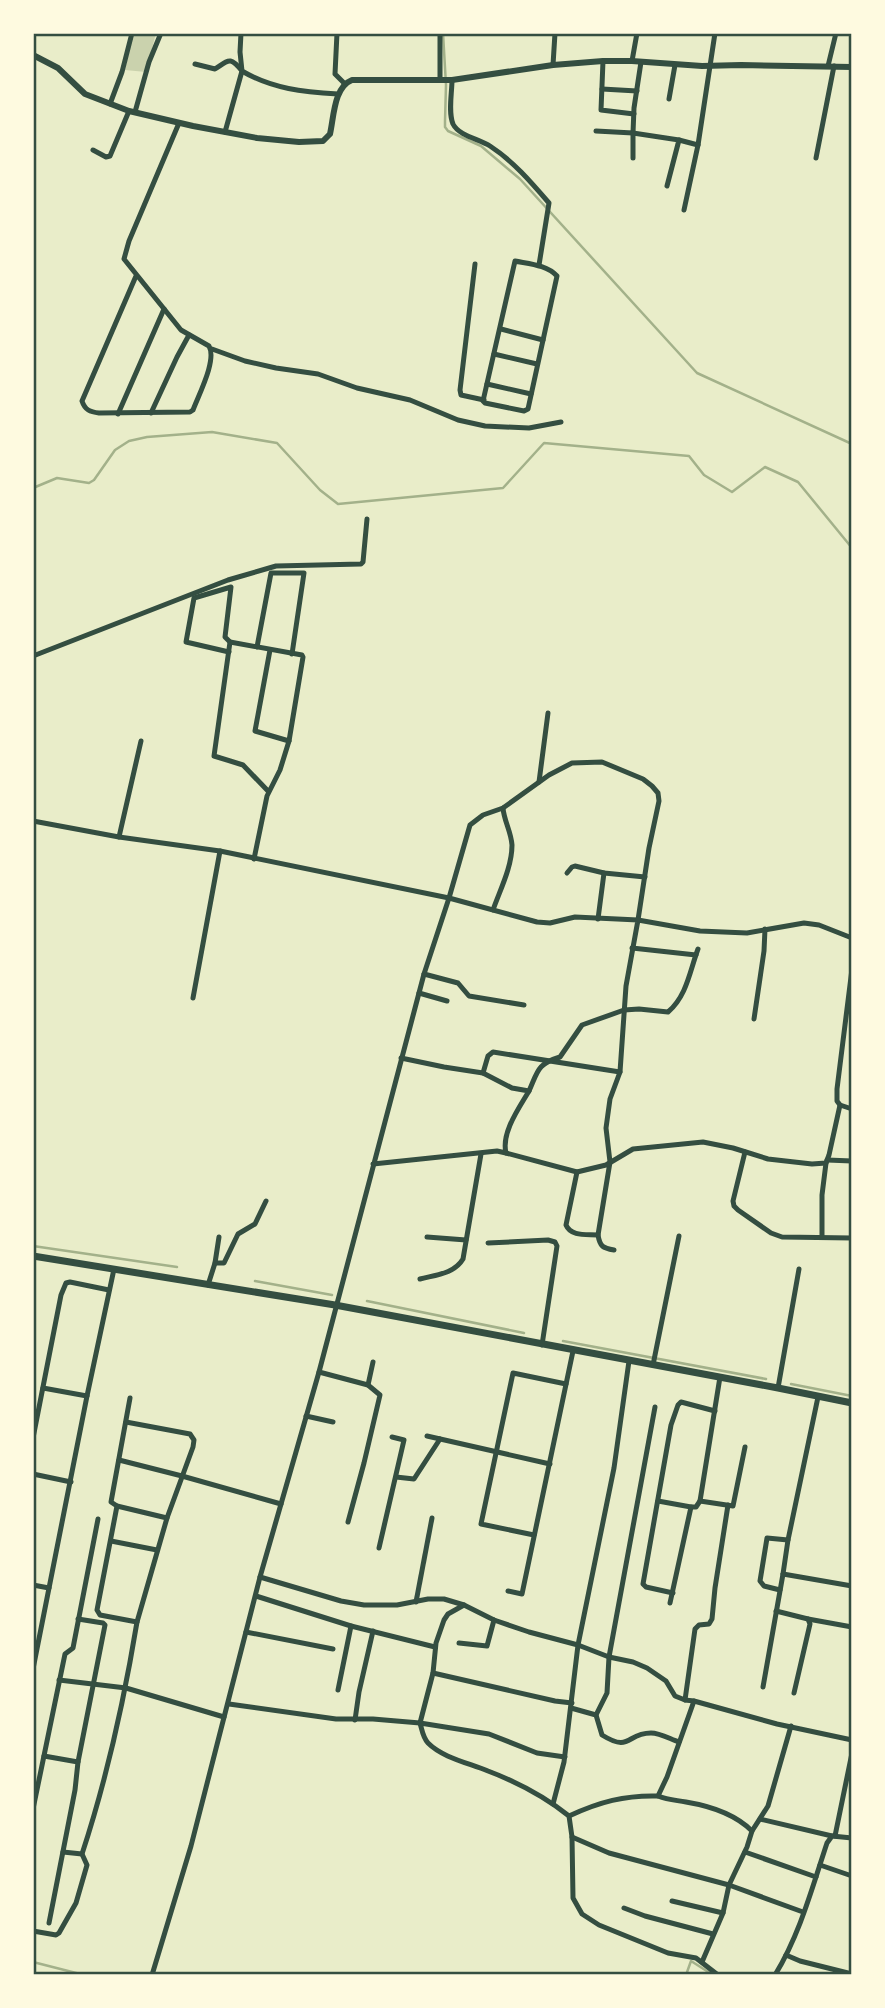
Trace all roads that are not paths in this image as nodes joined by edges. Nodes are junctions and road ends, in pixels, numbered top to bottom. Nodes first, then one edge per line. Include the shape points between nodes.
1 (132, 33) edge
2 (161, 33) edge
3 (241, 33) edge
4 (337, 33) edge
5 (440, 33) edge
6 (555, 33) edge
7 (637, 33) edge
8 (715, 33) edge
9 (836, 33) edge
10 (33, 55) edge
11 (603, 61) junction
12 (632, 61) junction
13 (641, 62) junction
14 (195, 64) dead end
15 (553, 65) junction
16 (676, 65) junction
17 (711, 66) junction
18 (831, 66) junction
19 (852, 67) edge
20 (242, 72) junction
21 (446, 80) junction
22 (344, 83) junction
23 (602, 89) junction
24 (636, 91) junction
25 (338, 94) junction
26 (669, 99) dead end
27 (110, 104) junction
28 (132, 111) junction
29 (634, 114) junction
30 (179, 124) junction
31 (596, 131) dead end
32 (225, 132) junction
33 (633, 133) junction
34 (679, 140) junction
35 (698, 145) junction
36 (93, 150) dead end
37 (633, 158) dead end
38 (816, 158) dead end
39 (667, 186) dead end
40 (684, 210) dead end
41 (475, 264) dead end
42 (539, 265) junction
43 (136, 276) junction
44 (164, 309) junction
45 (501, 328) junction
46 (189, 335) junction
47 (543, 340) junction
48 (212, 349) junction
49 (494, 354) junction
50 (537, 364) junction
51 (487, 384) junction
52 (531, 394) junction
53 (484, 400) junction
54 (151, 413) junction
55 (118, 414) junction
56 (561, 422) dead end
57 (366, 519) dead end
58 (230, 642) junction
59 (257, 647) junction
60 (270, 650) junction
61 (229, 652) junction
62 (292, 654) junction
63 (33, 656) edge
64 (548, 713) dead end
65 (141, 741) dead end
66 (289, 741) junction
67 (539, 782) junction
68 (268, 791) junction
69 (503, 808) junction
70 (33, 821) edge
71 (119, 836) junction
72 (220, 851) junction
73 (254, 859) junction
74 (567, 873) dead end
75 (604, 873) junction
76 (645, 877) junction
77 (449, 898) junction
78 (493, 909) junction
79 (598, 919) junction
80 (638, 920) junction
81 (765, 929) junction
82 (852, 938) edge
83 (632, 948) junction
84 (852, 970) edge
85 (424, 974) junction
86 (850, 992) edge
87 (419, 993) junction
88 (193, 998) dead end
89 (447, 1001) dead end
90 (524, 1006) dead end
91 (624, 1010) junction
92 (754, 1019) dead end
93 (844, 1024) junction
94 (852, 1024) edge
95 (401, 1058) junction
96 (548, 1060) junction
97 (620, 1072) junction
98 (483, 1073) junction
99 (529, 1091) junction
100 (841, 1105) junction
101 (852, 1109) edge
102 (745, 1152) junction
103 (506, 1153) junction
104 (481, 1154) junction
105 (827, 1161) junction
106 (852, 1161) edge
107 (610, 1162) junction
108 (373, 1164) junction
109 (577, 1172) junction
110 (266, 1200) dead end
111 (598, 1235) junction
112 (679, 1236) dead end
113 (822, 1236) junction
114 (219, 1237) dead end
115 (427, 1237) dead end
116 (852, 1238) edge
117 (466, 1240) junction
118 (488, 1243) dead end
119 (614, 1250) dead end
120 (33, 1256) edge
121 (215, 1263) junction
122 (114, 1269) junction
123 (799, 1269) dead end
124 (419, 1279) dead end
125 (208, 1285) junction
126 (109, 1290) junction
127 (335, 1305) junction
128 (542, 1345) junction
129 (573, 1350) junction
130 (629, 1361) junction
131 (373, 1362) dead end
132 (653, 1365) junction
133 (319, 1372) junction
134 (720, 1377) junction
135 (566, 1384) junction
136 (368, 1385) junction
137 (43, 1388) junction
138 (778, 1388) junction
139 (87, 1396) junction
140 (818, 1397) junction
141 (130, 1398) dead end
142 (852, 1403) edge
143 (655, 1407) dead end
144 (715, 1411) junction
145 (306, 1416) junction
146 (125, 1422) junction
147 (333, 1422) dead end
148 (427, 1436) dead end
149 (392, 1437) dead end
150 (33, 1438) edge
151 (440, 1439) junction
152 (745, 1447) dead end
153 (496, 1452) junction
154 (118, 1460) junction
155 (550, 1464) junction
156 (33, 1474) edge
157 (182, 1476) junction
158 (396, 1477) junction
159 (71, 1482) junction
160 (659, 1501) junction
161 (700, 1501) junction
162 (281, 1504) junction
163 (117, 1506) junction
164 (728, 1506) junction
165 (691, 1507) junction
166 (167, 1518) junction
167 (432, 1518) dead end
168 (98, 1519) dead end
169 (348, 1522) dead end
170 (534, 1535) junction
171 (788, 1539) junction
172 (111, 1541) junction
173 (379, 1548) dead end
174 (158, 1550) junction
175 (783, 1574) junction
176 (260, 1577) junction
177 (33, 1585) edge
178 (852, 1586) edge
179 (49, 1588) junction
180 (780, 1590) junction
181 (508, 1591) dead end
182 (673, 1592) junction
183 (256, 1596) junction
184 (416, 1602) junction
185 (670, 1603) dead end
186 (464, 1605) junction
187 (776, 1611) junction
188 (78, 1619) junction
189 (808, 1619) junction
190 (494, 1620) junction
191 (137, 1622) junction
192 (351, 1626) junction
193 (852, 1627) edge
194 (373, 1631) junction
195 (246, 1632) junction
196 (459, 1643) dead end
197 (578, 1645) junction
198 (435, 1647) junction
199 (333, 1649) dead end
200 (609, 1657) junction
201 (33, 1669) edge
202 (433, 1673) junction
203 (59, 1680) junction
204 (94, 1684) junction
205 (763, 1687) dead end
206 (126, 1689) junction
207 (338, 1690) dead end
208 (794, 1693) dead end
209 (685, 1700) junction
210 (694, 1701) junction
211 (229, 1704) junction
212 (571, 1705) junction
213 (596, 1715) junction
214 (224, 1717) junction
215 (355, 1720) junction
216 (420, 1723) junction
217 (791, 1726) junction
218 (852, 1740) edge
219 (679, 1742) junction
220 (852, 1753) edge
221 (44, 1756) junction
222 (565, 1757) junction
223 (78, 1762) junction
224 (658, 1796) junction
225 (553, 1804) junction
226 (33, 1810) edge
227 (569, 1816) junction
228 (760, 1819) junction
229 (752, 1832) junction
230 (833, 1836) junction
231 (572, 1837) junction
232 (852, 1838) edge
233 (63, 1852) junction
234 (745, 1852) junction
235 (82, 1854) junction
236 (820, 1865) junction
237 (852, 1876) edge
238 (816, 1877) junction
239 (729, 1885) junction
240 (672, 1901) dead end
241 (624, 1908) dead end
242 (803, 1912) junction
243 (723, 1913) junction
244 (49, 1923) dead end
245 (33, 1931) edge
246 (713, 1934) junction
247 (786, 1955) junction
248 (702, 1962) junction
249 (852, 1974) edge
250 (152, 1975) edge
251 (718, 1975) edge
252 (775, 1975) edge

1 - 27 street
2 - 28 street
3 - 20 street
4 - 22 street via 335,74
5 - 21 street
6 - 15 street
7 - 12 street
8 - 17 street
9 - 18 street
10 - 27 street via 58,68 85,94
11 - 12 street
11 - 15 street
11 - 23 street
12 - 13 street
13 - 16 street
13 - 24 street
14 - 20 street via 215,69 230,61
15 - 21 street
16 - 17 street
16 - 26 street
17 - 18 street
17 - 35 street
18 - 19 street
18 - 38 street
20 - 25 street via 290,90
20 - 32 street
21 - 22 street
21 - 42 street via 451,118 458,131 490,146 547,201
22 - 25 street
23 - 24 street
23 - 29 street via 603,111
24 - 29 street
25 - 32 street via 330,134 323,141
27 - 28 street
28 - 30 street
28 - 36 street via 110,156
29 - 33 street
30 - 32 street
30 - 43 street via 124,255
31 - 33 street
33 - 34 street
33 - 37 street
34 - 35 street
34 - 39 street
35 - 40 street
41 - 53 street via 460,390 465,397
42 - 45 street via 515,261
42 - 47 street via 557,276
43 - 44 street
43 - 55 street via 82,401 91,412
44 - 46 street
44 - 55 street
45 - 47 street
45 - 49 street
46 - 48 street
46 - 54 street
47 - 50 street
48 - 54 street via 193,410
48 - 56 street via 245,361 318,374 485,426 528,428
49 - 50 street
49 - 51 street
50 - 52 street
51 - 52 street
51 - 53 street
52 - 53 street via 524,411
54 - 55 street
57 - 63 street via 361,564 276,566 228,580
58 - 59 street
58 - 61 street
58 - 61 street via 225,638 231,587 194,598 186,642
59 - 60 street
59 - 62 street via 271,573 304,573
60 - 62 street
60 - 66 street via 255,730
61 - 68 street via 214,757 243,765
62 - 66 street via 303,657
64 - 67 street
65 - 71 street
66 - 68 street
67 - 69 street
67 - 76 street via 572,763 589,762 613,766 652,786 659,801
68 - 73 street
69 - 77 street via 470,825
69 - 78 street via 511,855
70 - 71 street
71 - 72 street
72 - 73 street
72 - 88 street
73 - 77 street
74 - 75 street via 575,866
75 - 76 street
75 - 79 street
76 - 80 street
77 - 78 street
77 - 85 street
78 - 79 street via 537,922
79 - 80 street
80 - 81 street via 700,932
80 - 83 street
81 - 82 street via 804,922
81 - 92 street
83 - 91 street
83 - 91 street via 697,952 688,983 668,1012
84 - 86 street
85 - 87 street
85 - 90 street via 458,983 469,996
86 - 93 street
87 - 89 street
87 - 95 street
91 - 96 street via 582,1026 560,1057
91 - 97 street
93 - 94 street
93 - 100 street via 836,1096
95 - 98 street
95 - 108 street
96 - 97 street
96 - 98 street via 494,1052
96 - 99 street
97 - 107 street via 606,1128
98 - 99 street
99 - 103 street via 506,1137
100 - 101 street
100 - 105 street
102 - 105 street via 812,1164
102 - 107 street via 703,1142 633,1149
102 - 113 street via 734,1206 782,1237
103 - 104 street
103 - 109 street
104 - 108 street
104 - 117 street
105 - 106 street
105 - 113 street
107 - 109 street
107 - 111 street
108 - 127 street
109 - 111 street via 567,1229
110 - 121 street via 255,1224 239,1234 224,1262
111 - 119 street via 600,1245
112 - 132 street
113 - 116 street
114 - 121 street
115 - 117 street
117 - 124 street via 461,1264
118 - 128 street via 548,1240 557,1245
120 - 122 main road
121 - 125 street
122 - 125 main road
122 - 126 street
123 - 138 street
125 - 127 main road
126 - 137 street via 66,1283
126 - 139 street
127 - 128 main road
127 - 133 street
128 - 129 main road
129 - 130 main road
129 - 135 street
130 - 132 main road
130 - 197 street via 614,1468
131 - 136 street
132 - 134 main road
133 - 136 street
133 - 145 street
134 - 138 main road
134 - 144 street
135 - 153 street via 513,1373
135 - 155 street
136 - 169 street via 380,1395
137 - 139 street
137 - 150 street
138 - 140 main road
139 - 159 street
140 - 142 main road
140 - 171 street
141 - 146 street
143 - 200 street
144 - 160 street via 678,1405
144 - 161 street
145 - 147 street
145 - 162 street
146 - 154 street
146 - 157 street via 193,1436
148 - 151 street
149 - 158 street via 404,1440
151 - 153 street
151 - 158 street via 414,1479
152 - 164 street via 734,1505
153 - 155 street
153 - 170 street via 481,1524
154 - 157 street
154 - 163 street via 111,1498
155 - 170 street
156 - 159 street
157 - 162 street
157 - 166 street
158 - 173 street
159 - 179 street
160 - 165 street
160 - 182 street via 643,1584
161 - 164 street
161 - 165 street
162 - 176 street
163 - 166 street
163 - 172 street
164 - 209 street via 712,1619 695,1629
165 - 182 street
166 - 174 street
167 - 184 street
168 - 188 street
170 - 181 street via 522,1594
171 - 175 street
171 - 180 street via 767,1538 760,1581
172 - 174 street
172 - 191 street via 97,1610
174 - 191 street
175 - 178 street
175 - 180 street
176 - 183 street
176 - 184 street via 352,1603
177 - 179 street
179 - 201 street
180 - 187 street
182 - 185 street
183 - 192 street
183 - 195 street
184 - 186 street via 444,1599
186 - 190 street
186 - 198 street via 448,1614
187 - 189 street
187 - 205 street
188 - 203 street via 74,1648 66,1652
188 - 204 street via 105,1625
189 - 193 street
189 - 208 street
190 - 196 street via 487,1646
190 - 197 street
191 - 206 street
192 - 194 street
192 - 207 street
194 - 198 street
194 - 215 street
195 - 199 street
195 - 211 street
197 - 200 street
197 - 212 street
198 - 202 street
200 - 209 street via 647,1668
200 - 213 street via 607,1693
202 - 212 street
202 - 216 street
203 - 204 street
203 - 221 street
204 - 206 street
204 - 223 street
206 - 214 street
206 - 235 street via 107,1774
209 - 210 street
210 - 217 street
210 - 219 street
211 - 214 street
211 - 215 street
212 - 213 street
212 - 222 street
213 - 219 street via 602,1734 616,1742 627,1743 651,1733
214 - 250 street
215 - 216 street
216 - 222 street via 489,1734 537,1753
216 - 225 street via 426,1741 448,1756
217 - 218 street
217 - 228 street
219 - 224 street
220 - 230 street
221 - 223 street
221 - 226 street
222 - 225 street
223 - 233 street
224 - 227 street via 621,1798
224 - 229 street via 734,1817
225 - 227 street
227 - 231 street
228 - 229 street
228 - 230 street
229 - 234 street
230 - 232 street
230 - 236 street
231 - 239 street via 609,1853
231 - 248 street via 573,1898 582,1914 599,1925
233 - 235 street
233 - 244 street
234 - 238 street
234 - 239 street
235 - 245 street via 86,1868 76,1903 61,1931 56,1935
236 - 237 street
236 - 238 street
238 - 242 street
239 - 242 street
239 - 243 street
240 - 243 street
241 - 246 street
242 - 247 street
243 - 246 street
246 - 248 street
247 - 249 street
247 - 252 street
248 - 251 street

